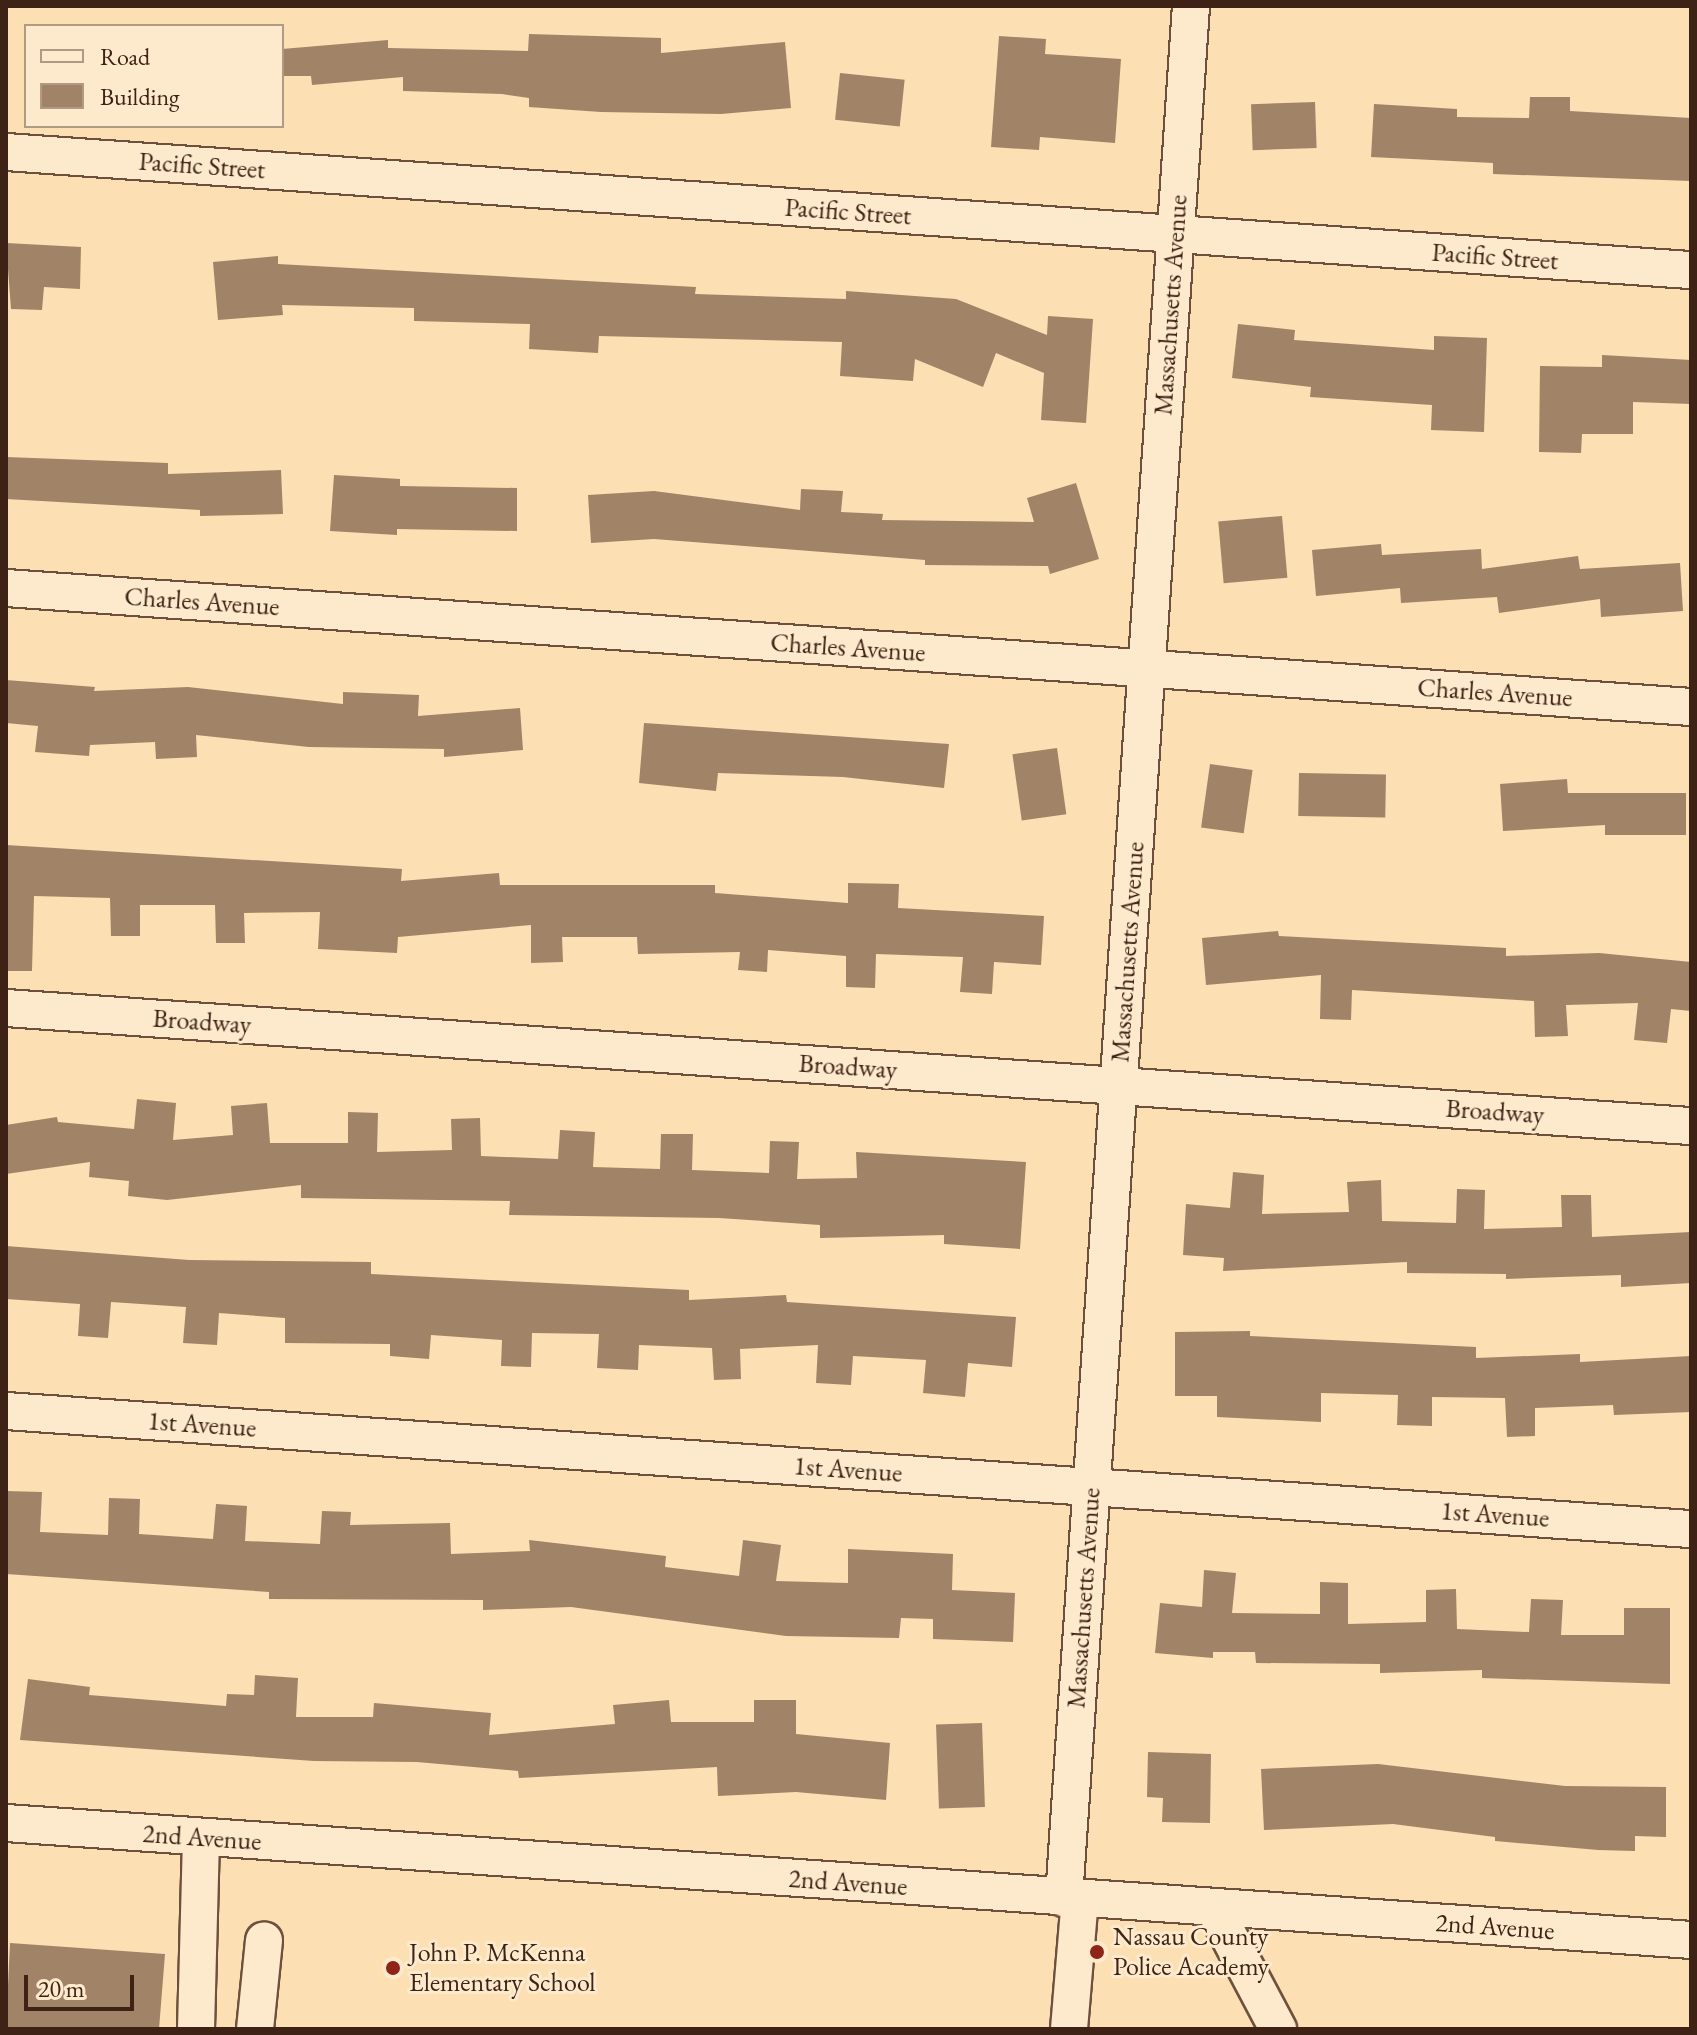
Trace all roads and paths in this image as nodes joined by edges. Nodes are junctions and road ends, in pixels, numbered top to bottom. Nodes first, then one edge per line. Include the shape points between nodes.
1 (1191, 6) edge
2 (6, 152) edge
3 (1176, 235) junction
4 (1691, 270) edge
5 (6, 588) edge
6 (1147, 669) junction
7 (1691, 707) edge
8 (6, 1008) edge
9 (1119, 1086) junction
10 (1691, 1126) edge
11 (6, 1411) edge
12 (1091, 1487) junction
13 (1691, 1529) edge
14 (6, 1823) edge
15 (201, 1839) junction
16 (1072, 1898) junction
17 (1214, 1908) junction
18 (264, 1940) dead end
19 (1691, 1940) edge
20 (196, 2029) edge
21 (255, 2029) edge
22 (1069, 2029) edge
23 (1278, 2029) edge

1 - 3 street, Massachusetts Avenue
2 - 3 street, Pacific Street
3 - 4 street, Pacific Street
3 - 6 street, Massachusetts Avenue
5 - 6 street, Charles Avenue
6 - 7 street, Charles Avenue
6 - 9 street, Massachusetts Avenue
8 - 9 street, Broadway
9 - 10 street, Broadway
9 - 12 street, Massachusetts Avenue
11 - 12 street, 1st Avenue
12 - 13 street, 1st Avenue
12 - 16 street, Massachusetts Avenue
14 - 15 street, 2nd Avenue
15 - 16 street, 2nd Avenue
15 - 20 street
16 - 17 street, 2nd Avenue
16 - 22 street, Massachusetts Avenue
17 - 19 street, 2nd Avenue
17 - 23 street
18 - 21 street

